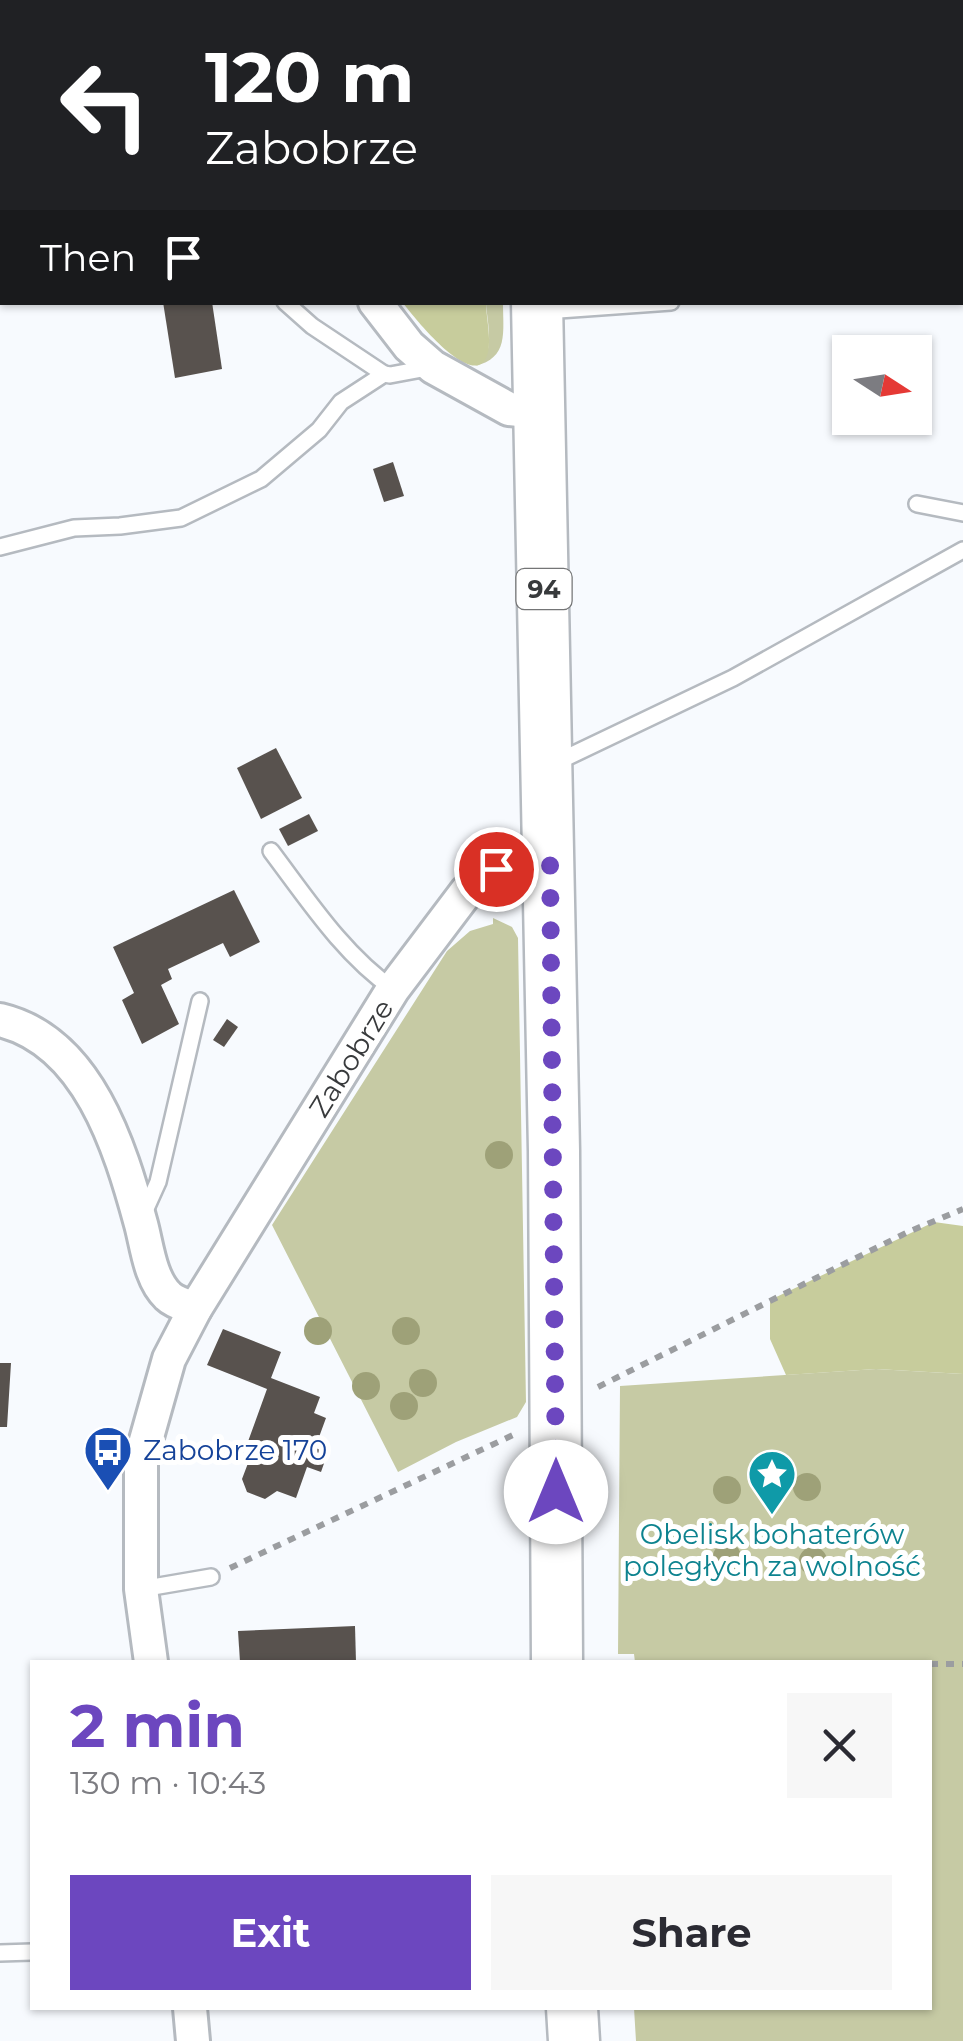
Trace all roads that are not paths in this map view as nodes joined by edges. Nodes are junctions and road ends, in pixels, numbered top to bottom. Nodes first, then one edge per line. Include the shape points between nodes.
1 (288, 305) edge
2 (378, 305) edge
3 (591, 305) edge
4 (537, 307) edge
5 (434, 367) junction
6 (384, 374) junction
7 (540, 412) junction
8 (917, 504) dead end
9 (963, 513) edge
10 (0, 546) edge
11 (963, 550) edge
12 (548, 766) junction
13 (271, 852) dead end
14 (550, 857) junction
15 (394, 989) junction
16 (200, 1001) dead end
17 (0, 1020) edge
18 (140, 1221) junction
19 (196, 1310) junction
20 (211, 1577) road end
21 (142, 1589) junction
22 (151, 1660) edge
23 (557, 1660) edge
24 (30, 1952) edge
25 (0, 1953) edge
26 (190, 2010) edge
27 (572, 2010) edge
28 (193, 2041) edge
29 (574, 2041) edge

1 - 6 lane
2 - 5 street
3 - 4 lane
4 - 7 main road, 94
5 - 6 lane
5 - 7 street via 509,409
6 - 10 lane via 342,402 261,480 181,518 74,528
7 - 12 main road, 94
8 - 9 lane
11 - 12 lane via 733,678
12 - 14 main road, 94
13 - 15 lane via 341,942
14 - 15 street, Zabobrze via 506,864 467,891
14 - 23 main road, 94
15 - 19 street, Zabobrze
16 - 18 lane via 158,1182
17 - 18 street via 43,1038 88,1088
18 - 19 street via 168,1296
19 - 21 street, Zabobrze via 169,1360 141,1458
20 - 21 lane
21 - 22 street, Zabobrze
24 - 25 lane
26 - 28 street
27 - 29 main road

